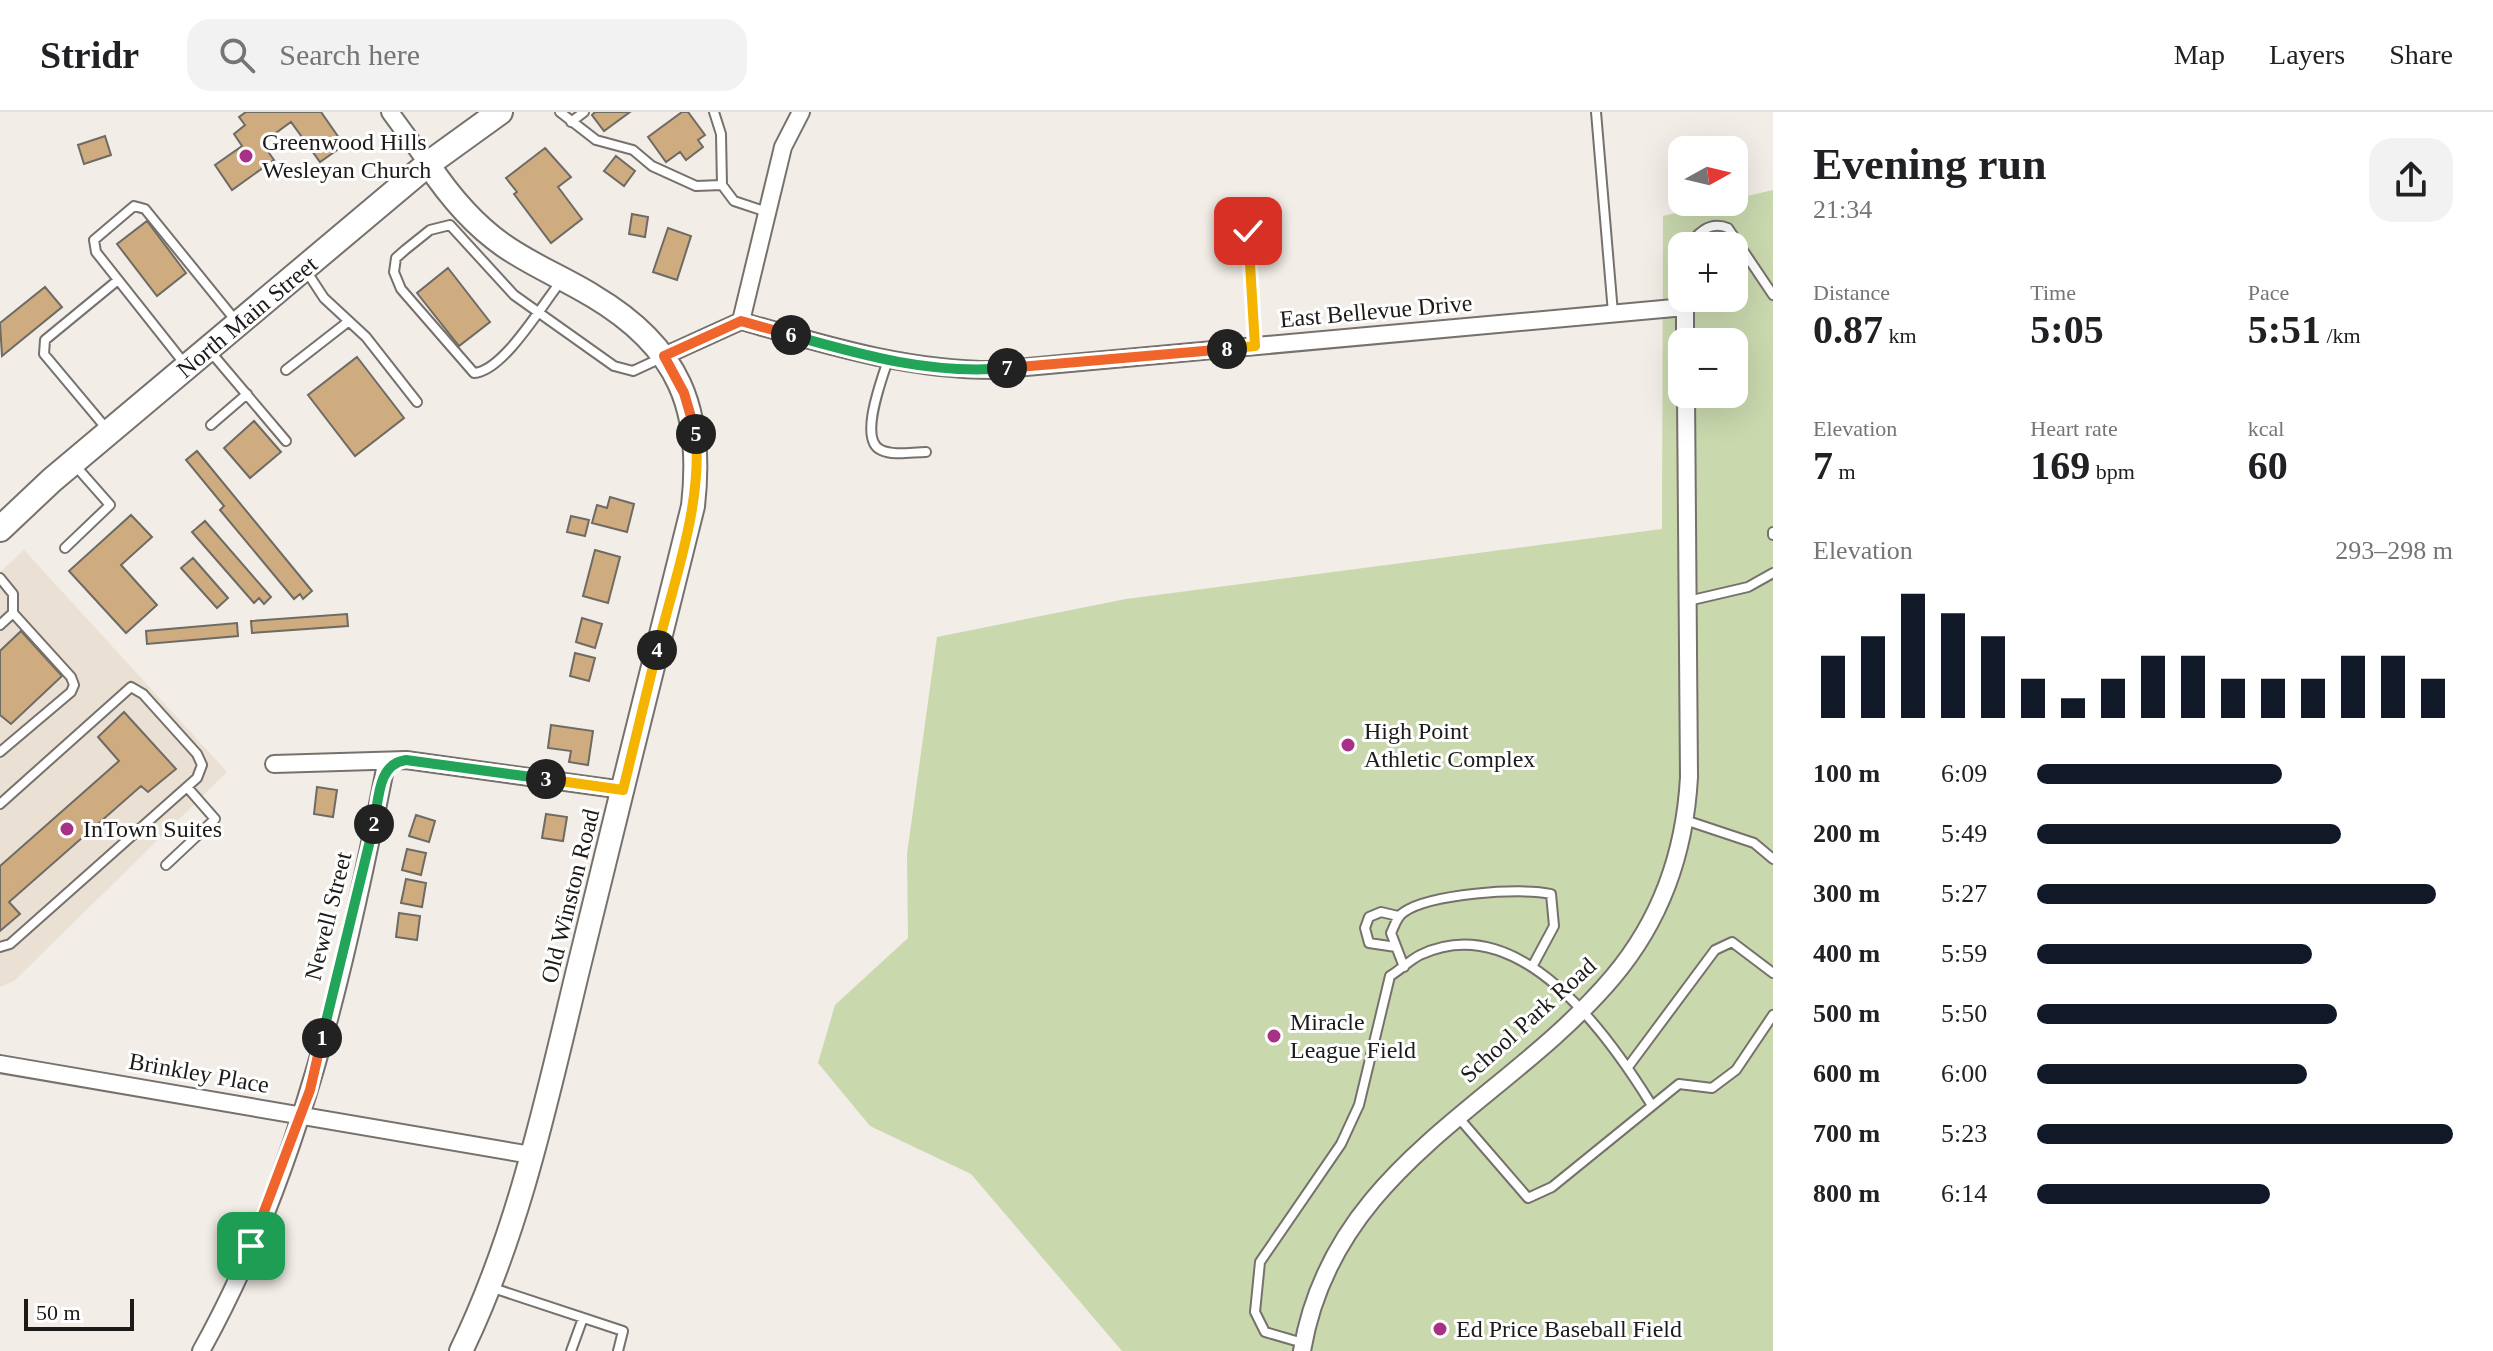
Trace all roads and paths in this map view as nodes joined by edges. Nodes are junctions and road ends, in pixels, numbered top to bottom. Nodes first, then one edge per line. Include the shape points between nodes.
1 (390, 112) edge
2 (500, 112) edge
3 (560, 112) edge
4 (584, 112) edge
5 (714, 112) edge
6 (801, 112) edge
7 (1596, 112) edge
8 (571, 122) junction
9 (428, 164) junction
10 (722, 185) junction
11 (767, 212) junction
12 (1248, 231) dead end
13 (1699, 232) edge
14 (1731, 232) edge
15 (1748, 258) edge
16 (305, 269) junction
17 (118, 280) junction
18 (562, 280) junction
19 (1773, 295) edge
20 (1668, 306) edge
21 (537, 310) junction
22 (1613, 314) junction
23 (349, 321) junction
24 (741, 321) junction
25 (239, 324) junction
26 (1255, 346) junction
27 (208, 349) junction
28 (664, 356) junction
29 (888, 360) junction
30 (187, 367) junction
31 (286, 370) dead end
32 (247, 394) junction
33 (417, 402) dead end
34 (1686, 408) edge
35 (211, 425) dead end
36 (110, 432) junction
37 (286, 441) dead end
38 (926, 452) dead end
39 (73, 463) junction
40 (2, 524) edge
41 (65, 548) dead end
42 (1773, 573) edge
43 (0, 578) edge
44 (1688, 601) junction
45 (13, 613) junction
46 (0, 625) edge
47 (0, 752) edge
48 (395, 761) junction
49 (274, 764) dead end
50 (187, 787) junction
51 (623, 790) junction
52 (0, 804) edge
53 (1685, 820) junction
54 (1773, 859) edge
55 (166, 865) dead end
56 (1398, 916) junction
57 (0, 947) edge
58 (1396, 947) junction
59 (1404, 967) junction
60 (1532, 967) junction
61 (1773, 973) edge
62 (1581, 1010) junction
63 (1773, 1015) edge
64 (0, 1064) edge
65 (1628, 1067) junction
66 (1651, 1104) junction
67 (300, 1115) junction
68 (1457, 1116) junction
69 (531, 1155) junction
70 (489, 1287) junction
71 (583, 1318) junction
72 (1302, 1347) edge
73 (201, 1351) edge
74 (461, 1351) edge
75 (571, 1351) edge
76 (618, 1351) edge

1 - 9 street
2 - 9 main road, North Main Street
3 - 8 lane
4 - 8 lane
5 - 10 lane via 721,134
6 - 11 street via 783,147
7 - 22 lane
8 - 10 lane via 596,140 633,150 652,166 696,186
9 - 16 main road, North Main Street
9 - 18 street, Old Winston Road via 500,243
10 - 11 lane via 734,201
11 - 24 street
12 - 26 lane
13 - 14 lane via 1710,227
15 - 19 lane
16 - 23 lane via 324,298
16 - 25 main road, North Main Street
17 - 25 lane via 96,252 94,240 134,206 145,209
17 - 30 lane
17 - 36 lane via 43,346 44,354
18 - 21 lane
18 - 28 street, Old Winston Road via 638,327
20 - 22 street, East Bellevue Drive
21 - 21 lane via 514,295 450,225 430,230 396,258 394,272 401,289 474,373 486,369 527,333
21 - 28 lane via 623,370 642,369
22 - 26 street, East Bellevue Drive
23 - 31 lane
23 - 33 lane
24 - 28 street
24 - 29 street, East Bellevue Drive
25 - 27 main road, North Main Street
26 - 29 street, East Bellevue Drive via 994,370 949,370
27 - 30 main road, North Main Street
27 - 32 lane
28 - 51 street, Old Winston Road via 684,393 698,463 693,506
29 - 38 lane via 869,430 873,443 881,450
30 - 36 main road, North Main Street
32 - 35 lane
32 - 37 lane
34 - 44 street, School Park Road
36 - 39 main road, North Main Street
39 - 40 main road, North Main Street
39 - 41 lane via 110,505
42 - 44 lane via 1748,587
43 - 45 lane via 13,594
44 - 53 street, School Park Road
45 - 46 lane
45 - 47 lane via 74,685
48 - 49 street
48 - 51 street
48 - 67 street, Newell Street via 385,769
50 - 52 lane via 202,765 197,754 131,687
50 - 55 lane via 215,819
50 - 57 lane via 10,944
51 - 69 street, Old Winston Road
53 - 54 lane via 1754,843
53 - 62 street, School Park Road via 1673,871 1646,929 1615,975
56 - 58 lane via 1391,933
56 - 58 lane via 1381,912 1369,917 1365,928 1369,943
56 - 60 lane via 1425,902 1533,890 1551,894 1554,926
58 - 59 lane
59 - 60 lane via 1421,955 1460,945 1492,946
59 - 72 lane via 1390,976 1359,1105 1341,1144 1260,1262 1255,1312 1265,1332
60 - 62 lane
61 - 65 lane via 1732,942 1715,950
62 - 65 lane
62 - 68 street, School Park Road
63 - 66 lane via 1736,1070 1712,1088 1679,1084
64 - 67 street, Brinkley Place
65 - 66 lane
66 - 68 lane via 1552,1187 1528,1198
67 - 69 street, Brinkley Place
67 - 73 street, Newell Street via 227,1303
68 - 72 street, School Park Road via 1394,1172 1345,1237 1314,1303
69 - 70 street, Old Winston Road
70 - 71 lane
70 - 74 street, Old Winston Road
71 - 75 lane
71 - 76 lane via 623,1331

